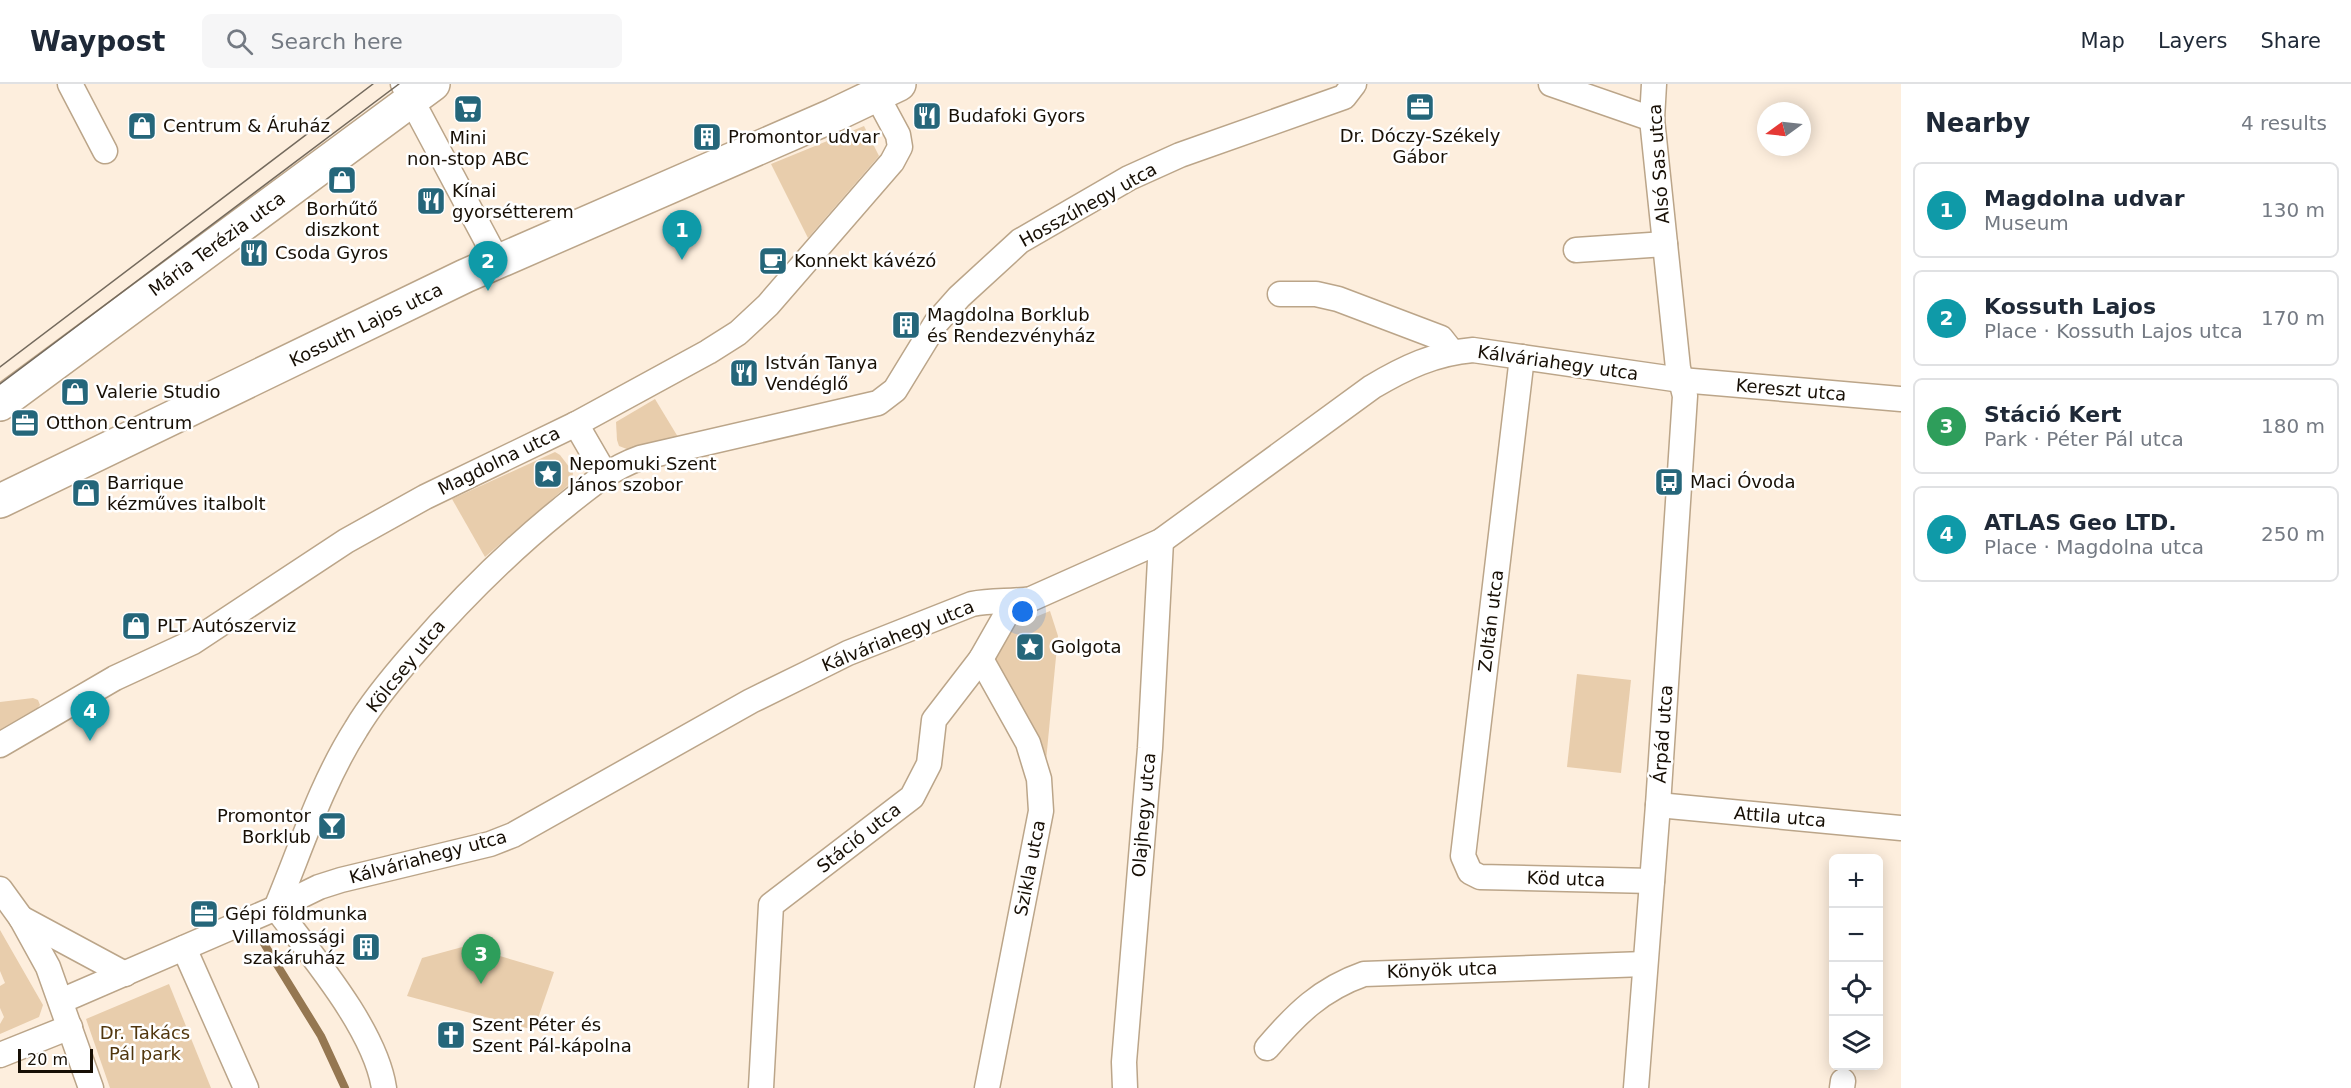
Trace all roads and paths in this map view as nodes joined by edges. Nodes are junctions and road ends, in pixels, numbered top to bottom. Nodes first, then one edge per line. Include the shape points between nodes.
1 (70, 84) edge
2 (1354, 84) edge
3 (1551, 84) edge
4 (1654, 84) edge
5 (416, 90) edge
6 (888, 90) edge
7 (1652, 119) junction
8 (105, 151) dead end
9 (1665, 244) junction
10 (1576, 250) dead end
11 (498, 262) junction
12 (1280, 294) dead end
13 (1452, 352) junction
14 (1522, 357) junction
15 (1681, 380) junction
16 (1901, 399) edge
17 (878, 403) joint
18 (0, 404) edge
19 (576, 424) junction
20 (604, 474) junction
21 (0, 501) edge
22 (1161, 541) junction
23 (1014, 601) junction
24 (981, 659) junction
25 (0, 745) edge
26 (1658, 805) junction
27 (1901, 828) edge
28 (1480, 877) joint
29 (1652, 881) junction
30 (0, 889) edge
31 (276, 908) junction
32 (21, 918) junction
33 (184, 948) junction
34 (1645, 964) junction
35 (125, 974) junction
36 (61, 1001) junction
37 (69, 1027) junction
38 (1267, 1048) dead end
39 (0, 1055) edge
40 (92, 1088) edge
41 (246, 1088) edge
42 (384, 1088) edge
43 (761, 1088) edge
44 (987, 1088) edge
45 (1125, 1088) edge
46 (1636, 1088) edge

1 - 8 street
2 - 17 street, Hosszúhegy utca via 1344,97 1180,155 1129,178 1020,241 936,323 895,390
3 - 7 street
4 - 7 street, Alsó Sas utca
5 - 11 street
5 - 18 main road, Mária Terézia utca
6 - 11 main road, Kossuth Lajos utca
6 - 19 street, Magdolna utca via 900,147 892,162 768,305 738,333 708,352
7 - 9 street, Alsó Sas utca
9 - 10 street, Alsó Sas utca
9 - 15 street, Alsó Sas utca
11 - 21 main road, Kossuth Lajos utca
12 - 13 street via 1316,294 1338,299 1441,338
13 - 14 street, Kálváriahegy utca via 1473,350
13 - 22 street, Kálváriahegy utca via 1403,369 1372,387
14 - 15 street, Kálváriahegy utca
14 - 28 street, Zoltán utca via 1463,856 1470,872
15 - 16 street, Kereszt utca
15 - 26 street, Árpád utca via 1685,396
17 - 20 street, Kölcsey utca via 640,458
19 - 20 street
19 - 25 street, Magdolna utca via 475,471 346,541 193,642 115,678
20 - 31 street, Kölcsey utca via 484,576 387,685 334,768
22 - 23 street, Kálváriahegy utca via 1050,591
22 - 45 street, Olajhegy utca
23 - 24 street, Stáció utca
23 - 31 street, Kálváriahegy utca via 972,604 837,658 751,701 513,835 341,880
24 - 43 street, Stáció utca via 934,720 929,764 912,797 771,905
24 - 44 street, Szikla utca via 1028,742 1039,779 1041,811
26 - 27 street, Attila utca
26 - 29 street, Árpád utca
28 - 29 street, Köd utca
29 - 34 street, Árpád utca
30 - 32 street
31 - 33 street, Kálváriahegy utca
31 - 42 street via 325,974 370,1045
32 - 35 street
32 - 36 street via 48,967
33 - 35 street, Kálváriahegy utca
33 - 41 street
34 - 38 street, Könyök utca via 1364,974 1339,983 1292,1018
34 - 46 street, Árpád utca
35 - 36 street, Kálváriahegy utca
36 - 37 street
37 - 39 street
37 - 40 street

